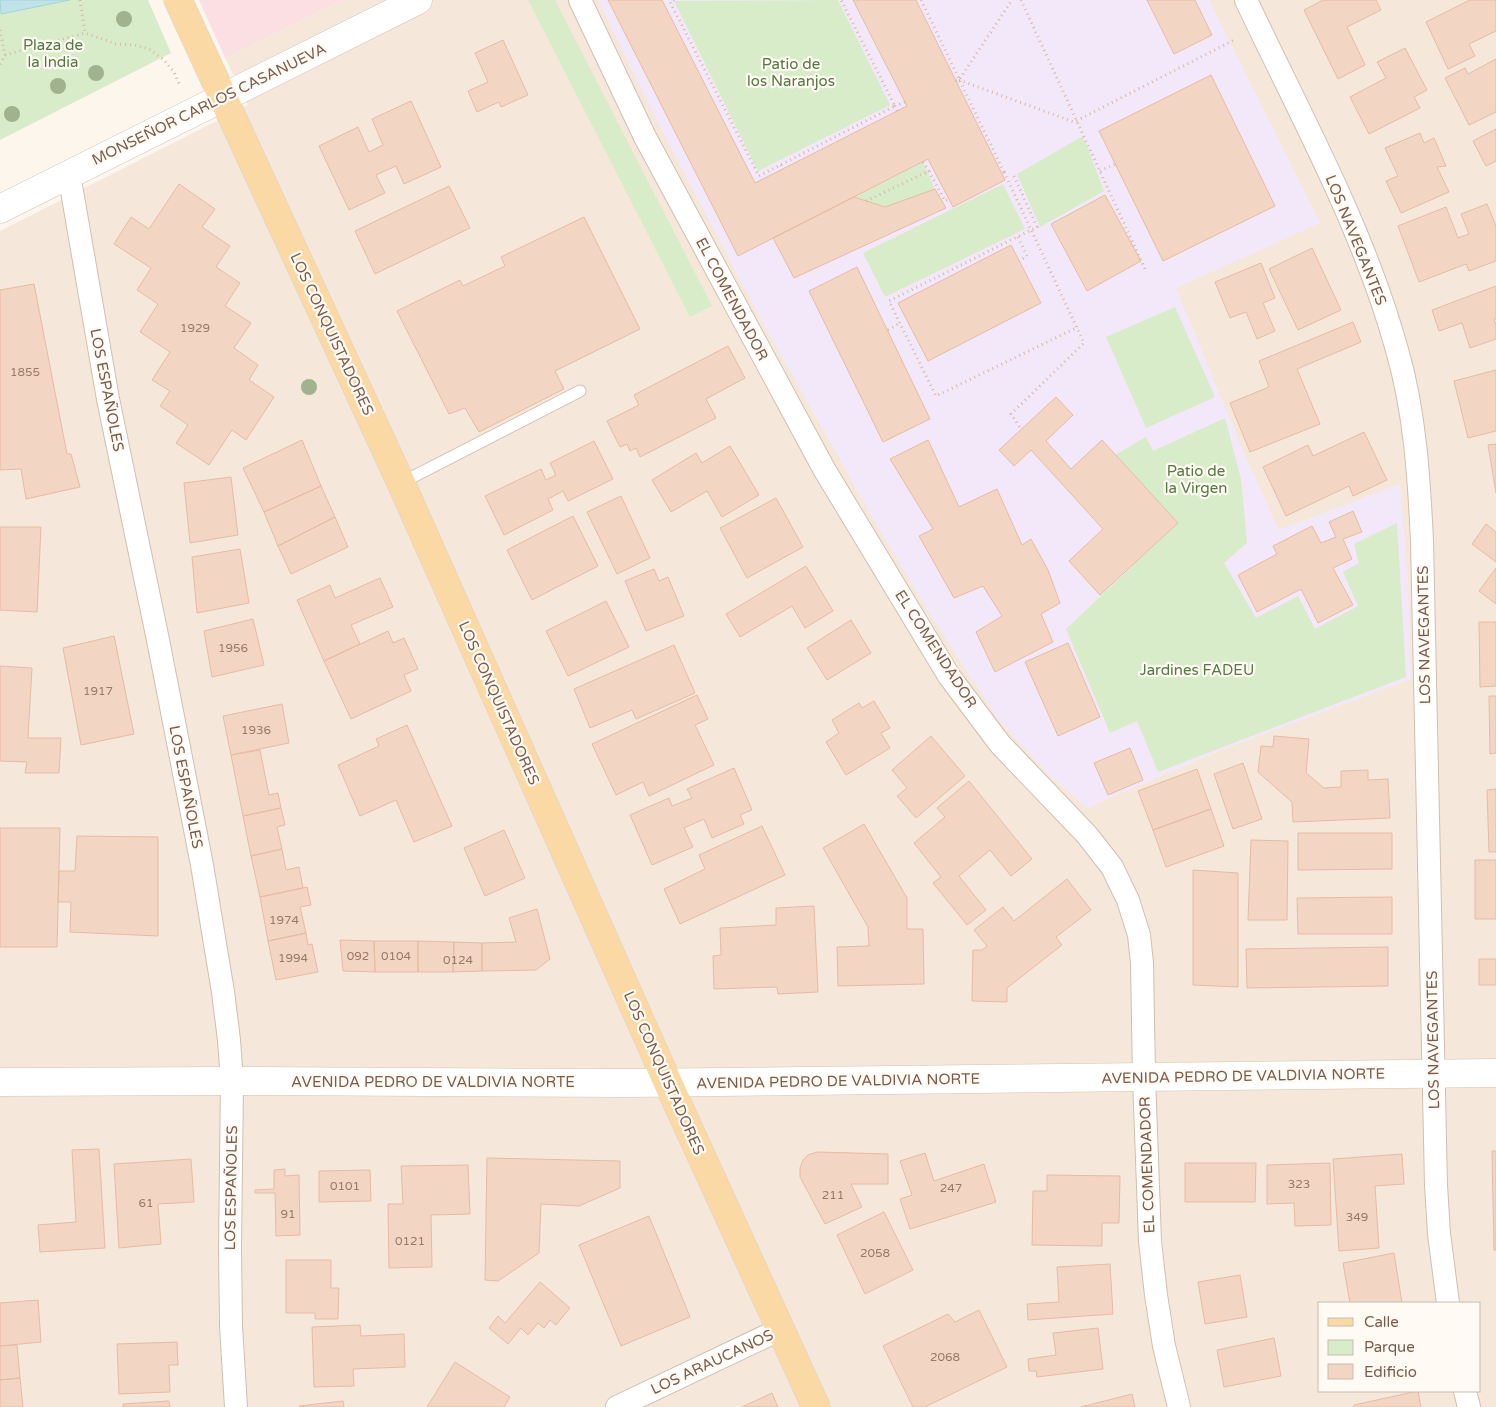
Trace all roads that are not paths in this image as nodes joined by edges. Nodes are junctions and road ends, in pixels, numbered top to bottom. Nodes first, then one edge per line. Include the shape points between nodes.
1 (178, 0) edge
2 (418, 0) edge
3 (580, 0) edge
4 (1246, 0) edge
5 (223, 98) junction
6 (69, 174) junction
7 (0, 209) edge
8 (580, 391) dead end
9 (401, 483) junction
10 (1496, 1073) edge
11 (1434, 1074) junction
12 (1144, 1077) junction
13 (232, 1081) junction
14 (0, 1082) edge
15 (668, 1083) junction
16 (1448, 1302) edge
17 (781, 1329) junction
18 (1465, 1392) edge
19 (236, 1407) edge
20 (617, 1407) edge
21 (816, 1407) edge
22 (1179, 1407) edge
23 (1469, 1407) edge

1 - 5 main road, LOS CONQUISTADORES
2 - 5 street, MONSEÑOR CARLOS CASANUEVA
3 - 12 street, EL COMENDADOR via 644,137 824,469 949,676 1000,744 1067,812 1112,867 1128,900 1139,935
4 - 11 street, LOS NAVEGANTES via 1361,245 1398,351 1410,409 1422,541
5 - 6 street, MONSEÑOR CARLOS CASANUEVA
5 - 9 main road, LOS CONQUISTADORES
6 - 7 street, MONSEÑOR CARLOS CASANUEVA
6 - 13 street, LOS ESPAÑOLES via 108,400 202,865 223,992
8 - 9 lane
9 - 15 main road, LOS CONQUISTADORES
10 - 11 street, AVENIDA PEDRO DE VALDIVIA NORTE
11 - 12 street, AVENIDA PEDRO DE VALDIVIA NORTE
11 - 16 street, LOS NAVEGANTES via 1436,1185
12 - 15 street, AVENIDA PEDRO DE VALDIVIA NORTE
12 - 22 street, EL COMENDADOR via 1150,1240 1164,1346
13 - 14 street, AVENIDA PEDRO DE VALDIVIA NORTE
13 - 15 street, AVENIDA PEDRO DE VALDIVIA NORTE
13 - 19 street, LOS ESPAÑOLES via 230,1258
15 - 17 main road, LOS CONQUISTADORES
17 - 20 street, LOS ARAUCANOS
17 - 21 main road, LOS CONQUISTADORES
18 - 23 street

